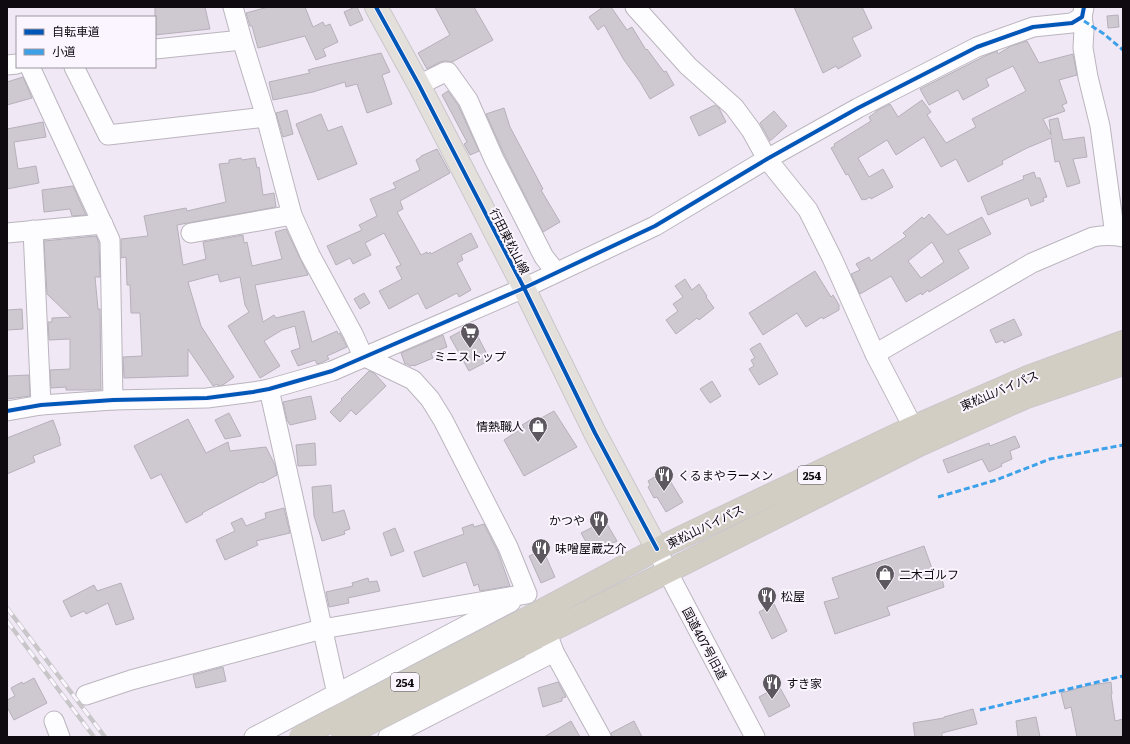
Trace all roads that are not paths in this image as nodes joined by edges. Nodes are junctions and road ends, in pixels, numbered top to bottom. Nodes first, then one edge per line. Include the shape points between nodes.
1 (376, 7) edge
2 (635, 7) edge
3 (239, 9) edge
4 (1083, 12) edge
5 (242, 40) junction
6 (156, 49) edge
7 (30, 68) edge
8 (74, 68) edge
9 (419, 85) junction
10 (266, 117) junction
11 (767, 159) junction
12 (292, 215) junction
13 (103, 224) junction
14 (33, 230) junction
15 (191, 232) dead end
16 (7, 233) edge
17 (1119, 236) edge
18 (556, 272) junction
19 (524, 288) junction
20 (1123, 342) edge
21 (875, 354) junction
22 (363, 356) junction
23 (1123, 364) edge
24 (269, 389) junction
25 (112, 400) junction
26 (41, 405) junction
27 (7, 411) edge
28 (913, 426) junction
29 (657, 549) junction
30 (667, 571) junction
31 (527, 594) junction
32 (537, 614) junction
33 (322, 629) junction
34 (516, 636) junction
35 (550, 643) junction
36 (337, 694) junction
37 (86, 695) dead end
38 (254, 737) edge
39 (300, 737) edge
40 (342, 737) edge
41 (349, 737) edge
42 (388, 737) edge
43 (601, 737) edge
44 (755, 737) edge

1 - 9 main road, 行田東松山線
2 - 11 street via 668,46 734,107 751,130
3 - 5 street
4 - 11 street via 1072,23 1033,27 977,47 858,108
4 - 17 street via 1083,48 1100,126
5 - 6 street
5 - 10 street
7 - 13 street
8 - 10 street via 108,135
9 - 18 street via 448,72 468,100 494,159 544,257
9 - 19 main road, 行田東松山線
10 - 12 street
11 - 18 street via 655,226
11 - 21 street via 808,210
12 - 15 street
12 - 22 street
13 - 14 street
13 - 25 street via 110,240
14 - 16 street
14 - 26 street
17 - 21 street via 1093,237 1032,263
18 - 19 street
19 - 22 street
19 - 29 main road, 行田東松山線 via 595,433
20 - 28 highway, 東松山バイパス / 254 via 1028,377
21 - 28 street
22 - 24 street via 332,370
22 - 31 street via 413,380 430,399 508,547
23 - 30 highway, 東松山バイパス / 254 via 1024,398 919,445
24 - 25 street via 207,398
24 - 33 street
25 - 26 street
26 - 27 street
28 - 29 highway, 東松山バイパス / 254
29 - 30 street, 国道407号旧道
29 - 32 highway, 東松山バイパス / 254
30 - 35 highway, 東松山バイパス / 254
30 - 44 street, 国道407号旧道
31 - 32 street
31 - 33 street
31 - 36 street
32 - 34 highway, 東松山バイパス / 254
33 - 36 street
33 - 37 street via 131,680
34 - 35 highway, 東松山バイパス / 254
34 - 39 highway, 東松山バイパス / 254, bridge
34 - 40 highway, 東松山バイパス / 254, bridge
35 - 42 street
35 - 43 street
36 - 38 street
36 - 41 street

